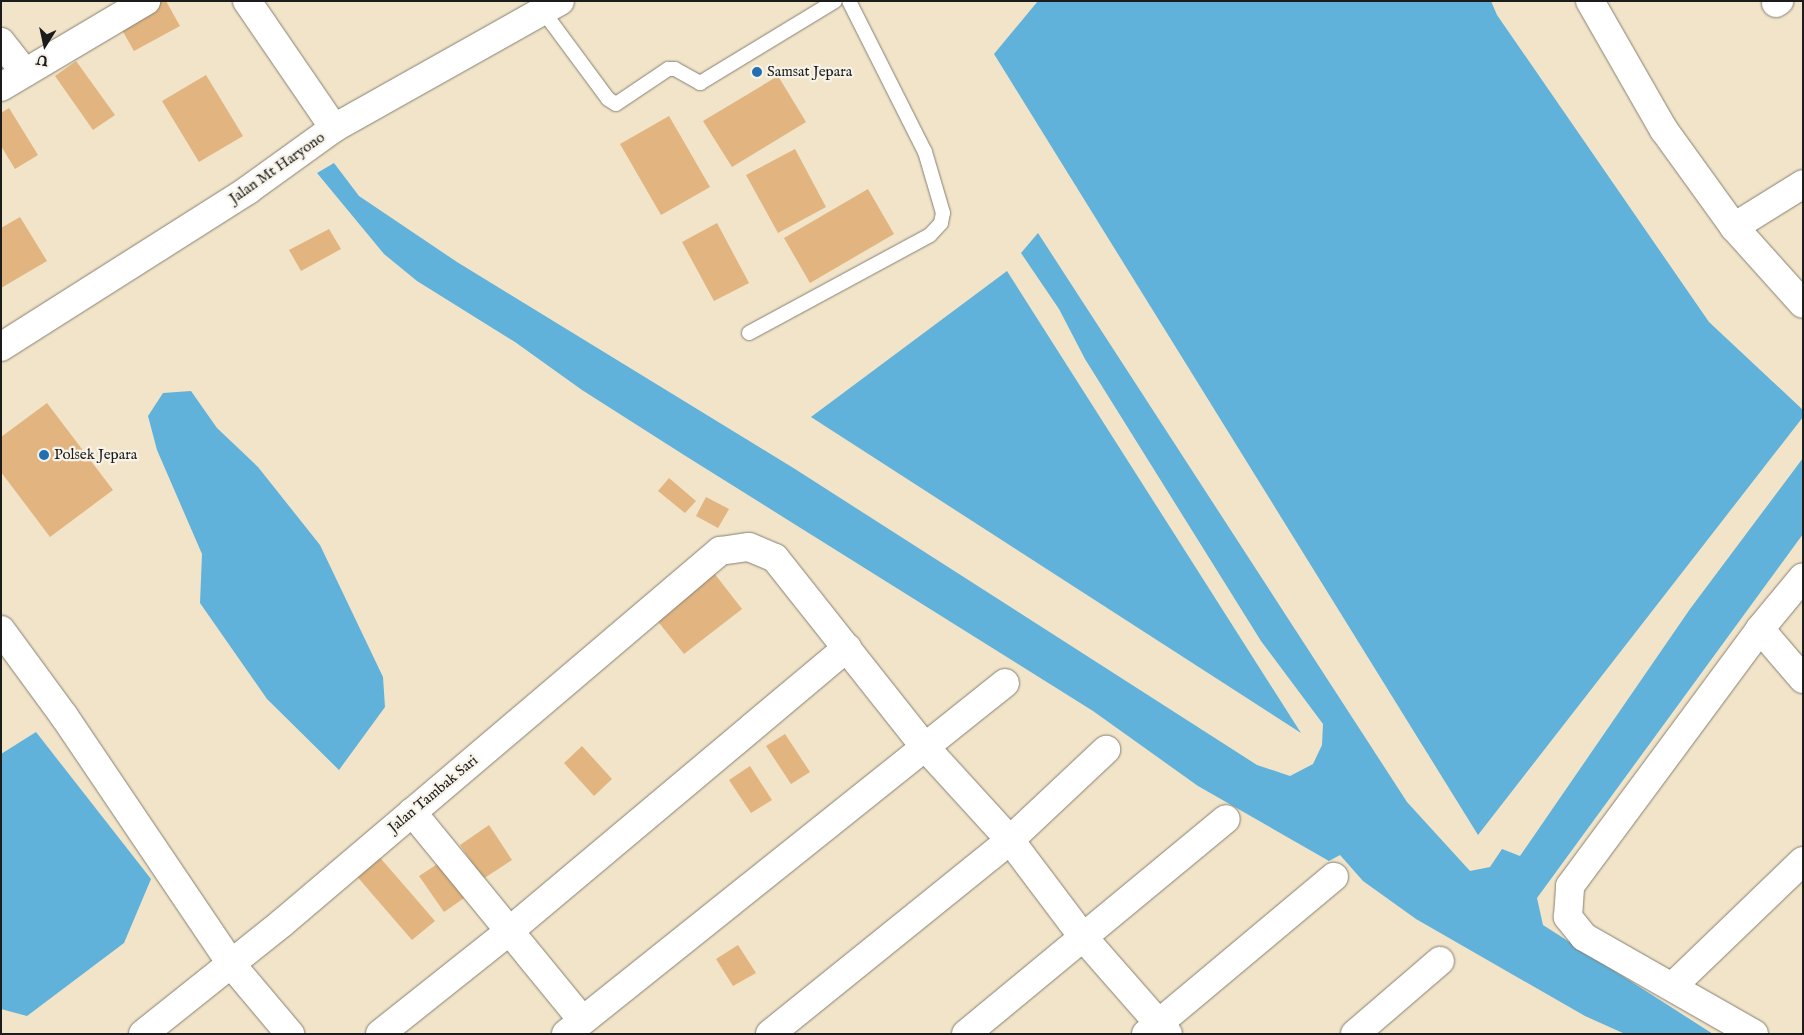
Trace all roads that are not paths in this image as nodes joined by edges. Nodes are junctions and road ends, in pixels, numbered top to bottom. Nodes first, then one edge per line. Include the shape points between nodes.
1 (146, 1) edge
2 (247, 1) edge
3 (835, 1) edge
4 (849, 1) edge
5 (1590, 1) edge
6 (551, 6) edge
7 (1, 42) edge
8 (25, 73) junction
9 (1, 87) edge
10 (334, 128) junction
11 (1803, 184) edge
12 (1734, 227) junction
13 (1803, 304) edge
14 (749, 333) dead end
15 (1, 347) edge
16 (1803, 577) edge
17 (1760, 629) junction
18 (1, 630) edge
19 (847, 648) junction
20 (1803, 679) edge
21 (1005, 683) dead end
22 (924, 747) junction
23 (1106, 750) dead end
24 (412, 812) junction
25 (1226, 819) dead end
26 (1010, 840) junction
27 (1803, 861) edge
28 (1334, 877) dead end
29 (507, 933) junction
30 (1083, 936) junction
31 (1440, 961) dead end
32 (231, 964) junction
33 (1674, 985) junction
34 (574, 1027) edge
35 (1157, 1030) edge
36 (143, 1034) edge
37 (290, 1034) edge
38 (380, 1034) edge
39 (770, 1034) edge
40 (966, 1034) edge
41 (1355, 1034) edge
42 (1754, 1034) edge

1 - 8 street
2 - 10 street
3 - 6 lane via 700,83 672,68 616,104 608,99
4 - 14 lane via 925,152 943,213 941,223 930,235
5 - 12 street via 1664,130
6 - 10 street, Jalan Mt Haryono
7 - 8 street
8 - 9 street
10 - 15 street, Jalan Mt Haryono via 248,190
11 - 12 street
12 - 13 street
16 - 17 street
17 - 20 street
17 - 33 street via 1570,886 1568,917 1584,937
18 - 32 street via 64,716
19 - 22 street
19 - 24 street, Jalan Tambak Sari via 775,558 750,548 720,551
19 - 29 street
21 - 22 street
22 - 26 street
22 - 34 street
23 - 26 street
24 - 29 street
24 - 32 street, Jalan Tambak Sari
25 - 30 street
26 - 30 street
26 - 39 street
27 - 33 street
28 - 35 street
29 - 34 street
29 - 38 street
30 - 35 street
30 - 40 street
31 - 41 street
32 - 36 street, Jalan Tambak Sari
32 - 37 street
33 - 42 street

